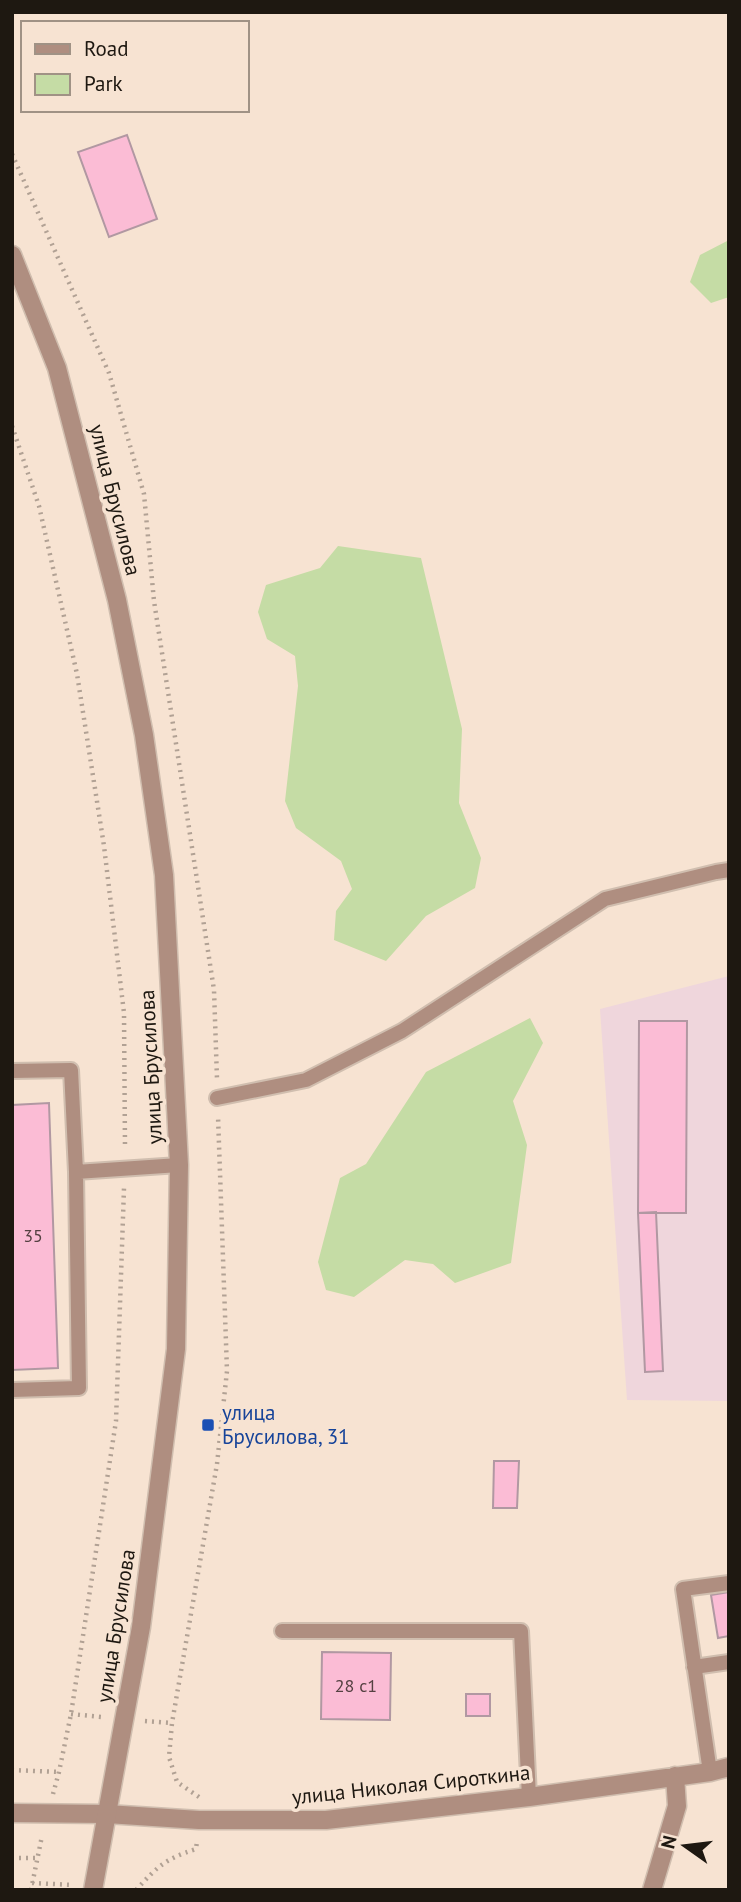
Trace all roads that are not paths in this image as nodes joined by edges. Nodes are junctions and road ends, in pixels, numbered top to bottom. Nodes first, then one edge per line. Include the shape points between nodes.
1 (12, 256) edge
2 (729, 870) edge
3 (12, 1071) edge
4 (217, 1098) dead end
5 (179, 1165) junction
6 (76, 1172) junction
7 (12, 1390) edge
8 (729, 1583) edge
9 (282, 1631) dead end
10 (729, 1662) edge
11 (694, 1667) junction
12 (729, 1767) edge
13 (710, 1772) junction
14 (675, 1776) junction
15 (529, 1797) junction
16 (12, 1813) edge
17 (107, 1814) junction
18 (93, 1890) edge
19 (652, 1890) edge

1 - 5 street, улица Брусилова via 57,368 117,600 144,734 164,874
2 - 4 lane via 606,899 390,1037 306,1080
3 - 6 lane via 71,1070
5 - 6 lane
5 - 17 street, улица Брусилова via 176,1349 141,1627
6 - 7 lane via 79,1388
8 - 11 lane via 683,1589
9 - 15 lane via 521,1631
10 - 11 lane
11 - 13 lane
12 - 13 street, улица Николая Сироткина
13 - 14 street, улица Николая Сироткина
14 - 15 street, улица Николая Сироткина
14 - 19 street via 677,1806
15 - 17 street, улица Николая Сироткина via 327,1820
16 - 17 street, улица Николая Сироткина
17 - 18 street, улица Брусилова

